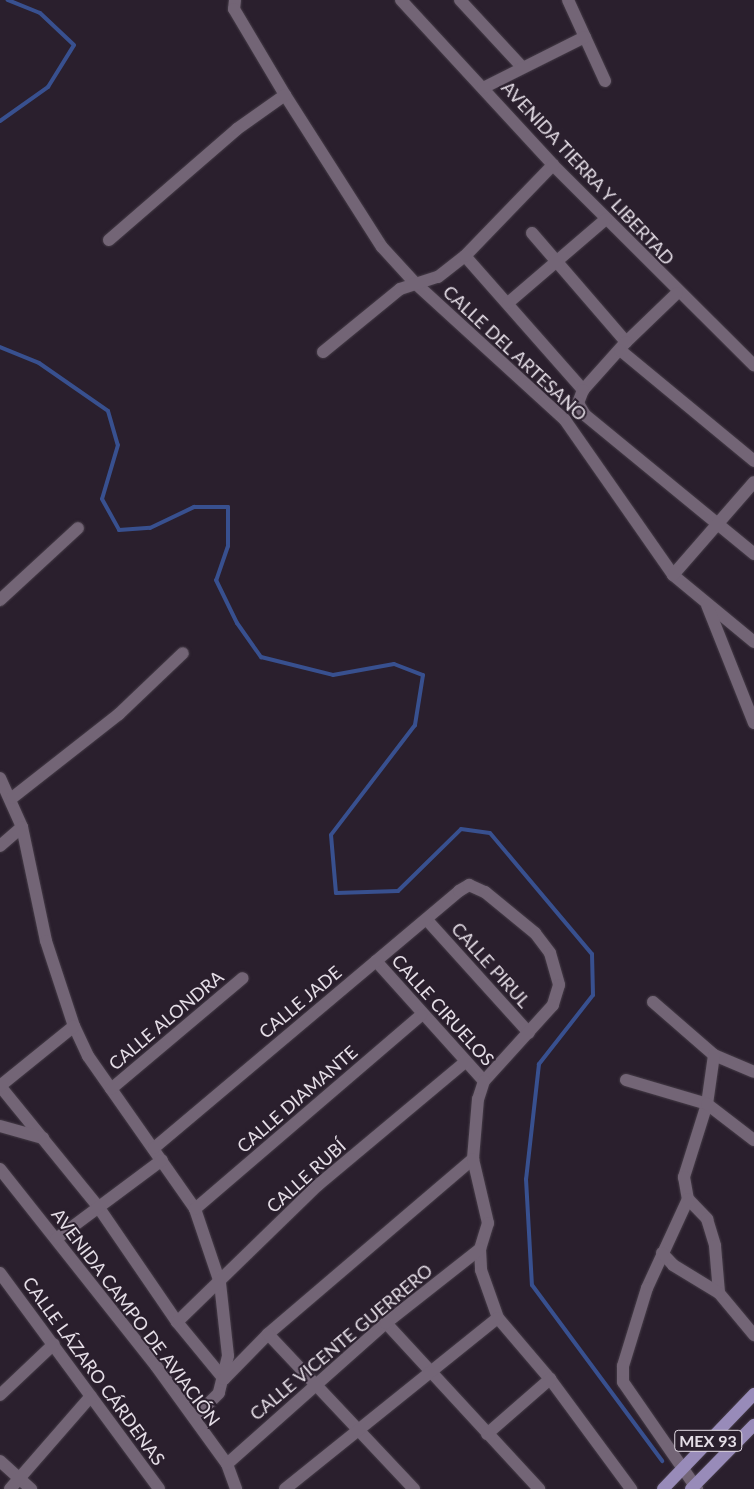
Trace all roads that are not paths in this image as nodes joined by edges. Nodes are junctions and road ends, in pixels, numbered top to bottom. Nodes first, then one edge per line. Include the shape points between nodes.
1 (235, 0) edge
2 (401, 0) edge
3 (460, 0) edge
4 (568, 0) edge
5 (585, 36) junction
6 (522, 67) junction
7 (605, 81) dead end
8 (483, 88) junction
9 (285, 95) junction
10 (553, 166) junction
11 (606, 219) junction
12 (532, 233) dead end
13 (110, 240) dead end
14 (465, 256) junction
15 (556, 261) junction
16 (415, 283) junction
17 (677, 293) junction
18 (508, 303) junction
19 (623, 346) junction
20 (323, 352) dead end
21 (754, 365) edge
22 (583, 390) junction
23 (754, 461) edge
24 (754, 482) edge
25 (718, 525) junction
26 (78, 528) dead end
27 (754, 554) edge
28 (673, 576) junction
29 (0, 600) edge
30 (707, 604) junction
31 (754, 642) edge
32 (183, 653) dead end
33 (754, 723) edge
34 (0, 778) edge
35 (12, 798) junction
36 (22, 827) junction
37 (0, 846) edge
38 (427, 920) junction
39 (376, 961) junction
40 (243, 978) dead end
41 (653, 1002) dead end
42 (421, 1016) junction
43 (74, 1026) junction
44 (529, 1033) junction
45 (714, 1055) junction
46 (465, 1062) junction
47 (754, 1072) edge
48 (626, 1080) dead end
49 (484, 1081) junction
50 (0, 1086) edge
51 (111, 1089) junction
52 (707, 1104) junction
53 (0, 1126) edge
54 (43, 1138) junction
55 (754, 1140) edge
56 (154, 1148) junction
57 (473, 1159) junction
58 (162, 1160) junction
59 (0, 1169) edge
60 (688, 1199) junction
61 (99, 1208) junction
62 (195, 1209) junction
63 (56, 1239) junction
64 (480, 1249) junction
65 (662, 1253) junction
66 (0, 1273) edge
67 (220, 1283) junction
68 (719, 1294) junction
69 (498, 1318) junction
70 (177, 1322) junction
71 (386, 1323) junction
72 (268, 1334) junction
73 (754, 1335) edge
74 (54, 1344) junction
75 (433, 1371) junction
76 (224, 1379) junction
77 (550, 1379) junction
78 (314, 1386) junction
79 (0, 1394) edge
80 (754, 1394) edge
81 (91, 1396) junction
82 (194, 1418) junction
83 (754, 1425) edge
84 (362, 1430) junction
85 (487, 1434) junction
86 (0, 1461) edge
87 (226, 1464) junction
88 (682, 1467) junction
89 (19, 1479) junction
90 (694, 1488) edge
91 (10, 1489) edge
92 (32, 1489) edge
93 (159, 1489) edge
94 (236, 1489) edge
95 (285, 1489) edge
96 (414, 1489) edge
97 (538, 1489) edge
98 (631, 1489) edge
99 (663, 1489) edge

1 - 9 street, CALLE DEL ARTESANO via 234,9
2 - 8 street, AVENIDA TIERRA Y LIBERTAD
3 - 6 street
4 - 5 street
5 - 6 street
5 - 7 street
6 - 8 street
8 - 10 street, AVENIDA TIERRA Y LIBERTAD
9 - 13 street via 237,129
9 - 16 street, CALLE DEL ARTESANO via 382,247
10 - 11 street, AVENIDA TIERRA Y LIBERTAD
10 - 14 street
11 - 15 street
11 - 17 street, AVENIDA TIERRA Y LIBERTAD
12 - 15 street
14 - 16 street via 438,278
14 - 18 street
15 - 18 street
15 - 19 street
16 - 20 street via 400,289
16 - 28 street, CALLE DEL ARTESANO via 565,420
17 - 19 street
17 - 21 street, AVENIDA TIERRA Y LIBERTAD
18 - 22 street
19 - 22 street
19 - 23 street
22 - 25 street via 578,403 584,415
24 - 25 street
25 - 27 street
25 - 28 street
26 - 29 street
28 - 30 street, CALLE DEL ARTESANO
30 - 31 street, CALLE DEL ARTESANO
30 - 33 street
32 - 35 street via 119,714
34 - 35 street
35 - 36 street
36 - 37 street
36 - 43 street via 46,940
38 - 39 street, CALLE JADE
38 - 44 street, CALLE PIRUL
38 - 44 street, CALLE JADE via 469,885 485,892 535,933 550,953 559,985 553,1005
39 - 42 street, CALLE CIRUELOS
39 - 56 street, CALLE JADE
40 - 51 street, CALLE ALONDRA
41 - 45 street
42 - 46 street, CALLE CIRUELOS
42 - 62 street, CALLE DIAMANTE
43 - 50 street
43 - 51 street
44 - 49 street
45 - 47 street
45 - 52 street
46 - 49 street, CALLE CIRUELOS
46 - 67 street, CALLE RUBÍ via 318,1186
48 - 52 street
49 - 57 street
50 - 54 street
51 - 56 street
52 - 55 street
52 - 60 street via 688,1156 684,1177
53 - 54 street
54 - 61 street
56 - 58 street
57 - 64 street via 488,1223
57 - 72 street
58 - 61 street
58 - 62 street
59 - 63 street, AVENIDA CAMPO DE AVIACIÓN
60 - 65 street
60 - 68 street via 707,1220 715,1246
61 - 63 street
61 - 70 street
62 - 67 street
63 - 82 street, AVENIDA CAMPO DE AVIACIÓN
64 - 69 street via 481,1270
64 - 71 street, CALLE VICENTE GUERRERO
65 - 68 street via 679,1270
65 - 88 street via 622,1366 623,1382
66 - 74 street, CALLE LÁZARO CÁRDENAS
67 - 70 street, CALLE RUBÍ
67 - 76 street via 228,1356
68 - 73 street
69 - 75 street
69 - 77 street
70 - 76 street
71 - 75 street
71 - 78 street, CALLE VICENTE GUERRERO
72 - 76 street
72 - 78 street
74 - 79 street
74 - 81 street, CALLE LÁZARO CÁRDENAS
75 - 84 street
75 - 85 street
76 - 82 street via 219,1393
77 - 85 street
77 - 98 street
78 - 84 street
78 - 87 street, CALLE VICENTE GUERRERO
80 - 88 main road, MEX 93
81 - 89 street
81 - 93 street, CALLE LÁZARO CÁRDENAS
82 - 87 street, AVENIDA CAMPO DE AVIACIÓN
83 - 90 main road, MEX 93
84 - 95 street
84 - 96 street
85 - 97 street
86 - 89 street
87 - 94 street, AVENIDA CAMPO DE AVIACIÓN
88 - 90 street
88 - 99 main road, MEX 93
89 - 91 street
89 - 92 street

